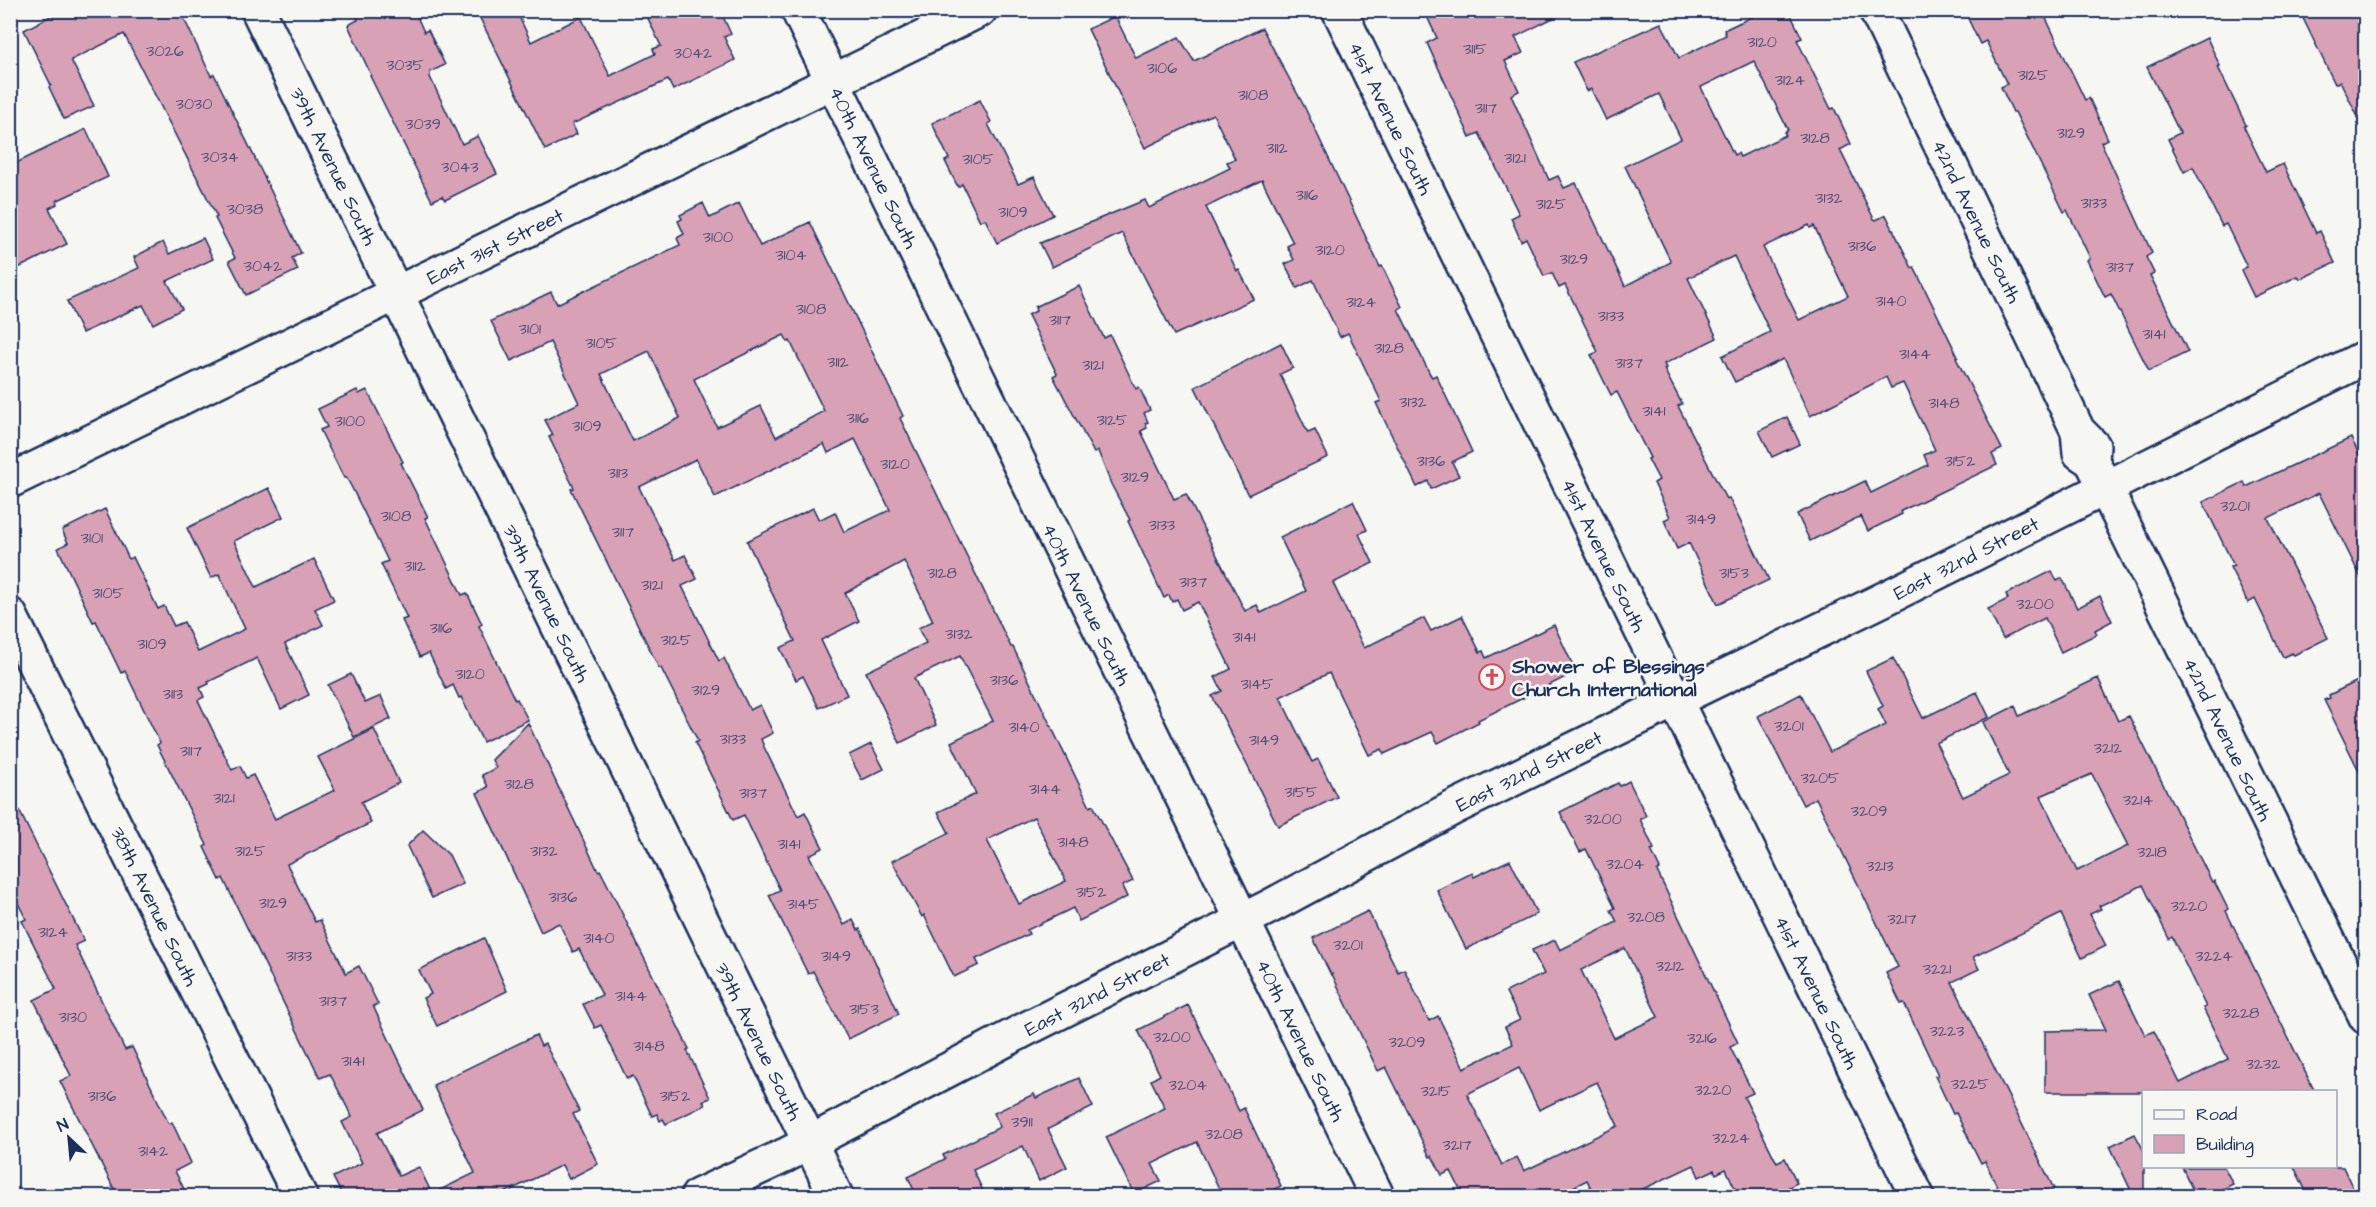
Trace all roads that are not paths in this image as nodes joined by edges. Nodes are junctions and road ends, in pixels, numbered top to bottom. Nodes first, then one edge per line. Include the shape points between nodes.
1 (258, 10) edge
2 (798, 10) edge
3 (980, 10) edge
4 (1339, 10) edge
5 (1876, 10) edge
6 (832, 81) junction
7 (397, 294) junction
8 (2366, 357) edge
9 (2098, 475) junction
10 (10, 481) edge
11 (10, 615) edge
12 (1676, 700) junction
13 (1242, 921) junction
14 (2366, 1017) edge
15 (809, 1143) junction
16 (300, 1197) edge
17 (698, 1197) edge
18 (836, 1197) edge
19 (1377, 1197) edge
20 (1917, 1197) edge

1 - 7 street, 39th Avenue South
2 - 6 street, 40th Avenue South
3 - 6 street, East 31st Street
4 - 12 street, 41st Avenue South
5 - 9 street, 42nd Avenue South via 2079,431 2080,453
6 - 7 street, East 31st Street
6 - 13 street, 40th Avenue South
7 - 10 street, East 31st Street
7 - 15 street, 39th Avenue South
8 - 9 street, East 32nd Street
9 - 12 street, East 32nd Street
9 - 14 street, 42nd Avenue South
11 - 16 street, 38th Avenue South
12 - 13 street, East 32nd Street via 1453,808
12 - 20 street, 41st Avenue South
13 - 15 street, East 32nd Street
13 - 19 street, 40th Avenue South
15 - 17 street, East 32nd Street
15 - 18 street, 39th Avenue South

